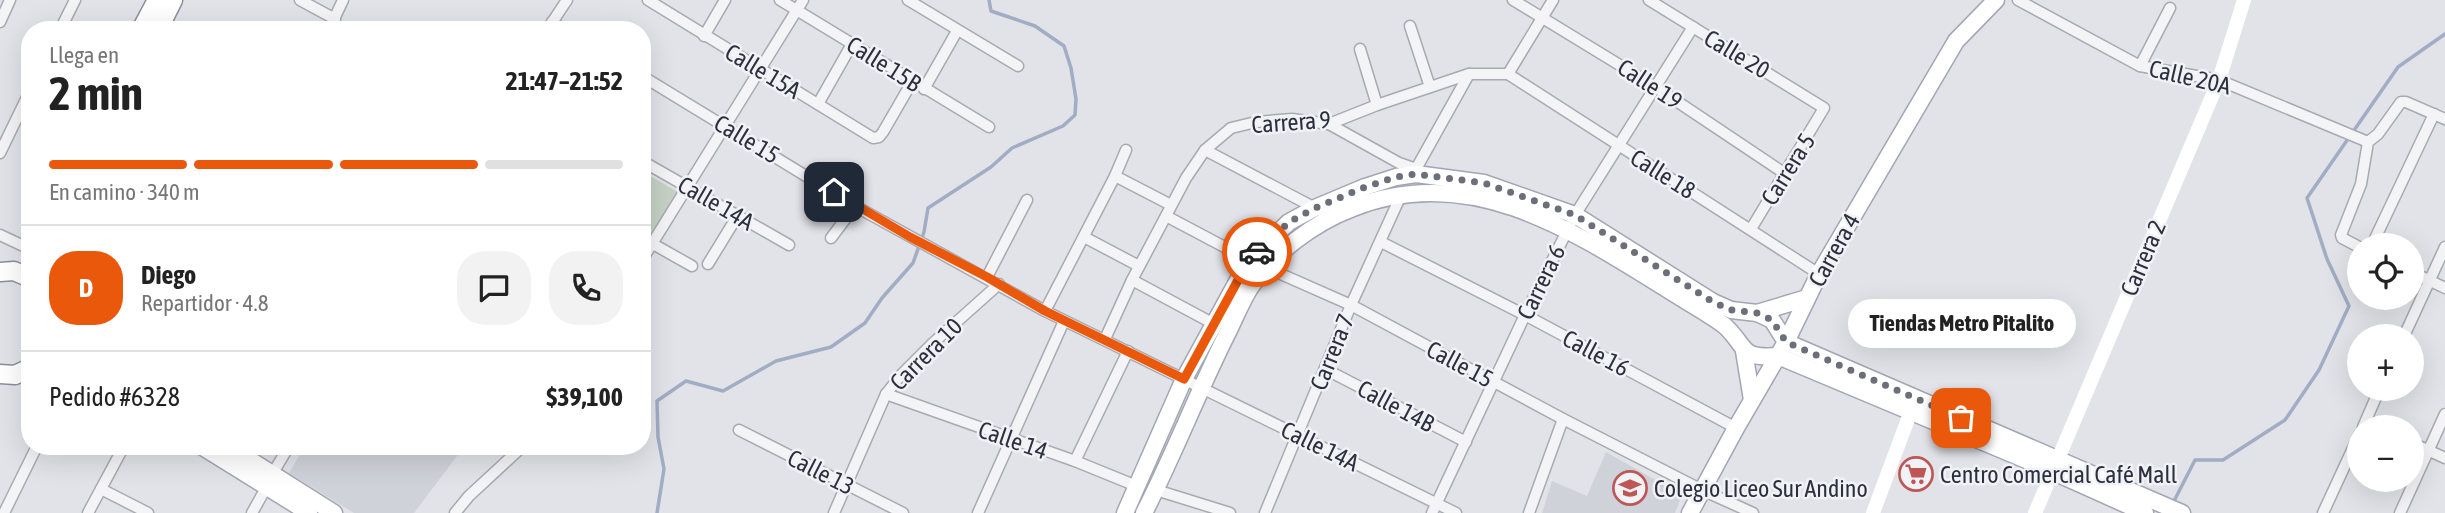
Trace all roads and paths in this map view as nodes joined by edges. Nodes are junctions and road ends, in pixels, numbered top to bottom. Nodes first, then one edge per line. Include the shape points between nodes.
1 (10, 0) edge
2 (74, 0) edge
3 (157, 0) edge
4 (173, 0) edge
5 (300, 0) edge
6 (343, 0) edge
7 (567, 0) edge
8 (650, 0) edge
9 (726, 0) edge
10 (780, 0) edge
11 (803, 0) edge
12 (908, 0) edge
13 (1513, 0) edge
14 (1553, 0) edge
15 (1649, 0) edge
16 (1996, 0) edge
17 (2018, 0) edge
18 (2244, 0) edge
19 (2170, 8) dead end
20 (796, 10) junction
21 (1542, 17) junction
22 (335, 19) joint
23 (64, 21) edge
24 (146, 21) edge
25 (162, 21) edge
26 (553, 21) edge
27 (0, 22) edge
28 (1410, 26) dead end
29 (1693, 27) junction
30 (957, 31) junction
31 (704, 36) junction
32 (852, 44) junction
33 (1360, 49) dead end
34 (1018, 66) dead end
35 (2140, 66) junction
36 (762, 69) junction
37 (1469, 74) junction
38 (1508, 74) junction
39 (2219, 80) junction
40 (651, 81) edge
41 (912, 82) junction
42 (1654, 86) junction
43 (1430, 87) junction
44 (924, 89) junction
45 (818, 104) junction
46 (1377, 105) junction
47 (21, 107) edge
48 (1824, 108) joint
49 (2434, 114) junction
50 (2445, 119) edge
51 (1329, 124) junction
52 (724, 125) junction
53 (989, 127) dead end
54 (3, 140) edge
55 (2368, 142) junction
56 (1619, 145) junction
57 (1126, 150) dead end
58 (1205, 150) junction
59 (0, 153) edge
60 (651, 166) edge
61 (1416, 171) junction
62 (1784, 173) junction
63 (1115, 176) junction
64 (687, 187) junction
65 (1402, 193) junction
66 (1027, 200) dead end
67 (855, 205) junction
68 (1171, 205) junction
69 (1315, 208) junction
70 (738, 215) junction
71 (1575, 215) junction
72 (1166, 216) junction
73 (1751, 229) junction
74 (1567, 230) junction
75 (2378, 233) edge
76 (0, 235) edge
77 (1084, 237) junction
78 (831, 238) dead end
79 (2347, 241) edge
80 (1381, 242) junction
81 (653, 244) junction
82 (21, 245) edge
83 (789, 245) dead end
84 (651, 247) edge
85 (2445, 247) edge
86 (1249, 260) junction
87 (708, 264) dead end
88 (692, 266) dead end
89 (1139, 266) junction
90 (1267, 267) junction
91 (1819, 274) junction
92 (987, 277) junction
93 (2424, 278) edge
94 (1132, 280) junction
95 (2429, 281) junction
96 (999, 284) junction
97 (2445, 288) edge
98 (1807, 298) junction
99 (1351, 305) junction
100 (1045, 311) junction
101 (1757, 313) junction
102 (1525, 314) junction
103 (1064, 321) junction
104 (1214, 324) junction
105 (2409, 324) edge
106 (1105, 339) junction
107 (1782, 349) junction
108 (1128, 351) junction
109 (1744, 351) junction
110 (1325, 369) junction
111 (20, 372) edge
112 (1184, 379) junction
113 (1494, 382) junction
114 (0, 386) edge
115 (1201, 388) junction
116 (886, 394) junction
117 (1752, 400) junction
118 (1911, 411) junction
119 (2445, 414) edge
120 (1563, 419) junction
121 (1736, 428) junction
122 (738, 430) dead end
123 (1297, 435) junction
124 (1011, 440) junction
125 (1466, 442) junction
126 (2424, 448) edge
127 (2429, 450) junction
128 (33, 455) edge
129 (119, 455) edge
130 (219, 455) edge
131 (240, 455) edge
132 (284, 455) edge
133 (513, 455) edge
134 (2445, 458) edge
135 (1074, 461) junction
136 (2347, 461) edge
137 (2055, 465) junction
138 (270, 480) junction
139 (847, 485) junction
140 (1139, 487) junction
141 (101, 489) junction
142 (1156, 490) junction
143 (1702, 490) junction
144 (1437, 503) junction
145 (2174, 510) edge
146 (4, 513) edge
147 (88, 513) edge
148 (148, 513) edge
149 (251, 513) edge
150 (309, 513) edge
151 (334, 513) edge
152 (454, 513) edge
153 (834, 513) edge
154 (903, 513) edge
155 (978, 513) edge
156 (1125, 513) edge
157 (1144, 513) edge
158 (1230, 513) edge
159 (1265, 513) edge
160 (1432, 513) edge
161 (1456, 513) edge
162 (1529, 513) edge
163 (1690, 513) edge
164 (1753, 513) edge
165 (1873, 513) edge
166 (2035, 513) edge
167 (2145, 513) edge
168 (2323, 513) edge
169 (2400, 513) edge

1 - 27 street
2 - 23 street
3 - 24 highway
4 - 25 highway
5 - 22 street
6 - 22 street
7 - 26 street
8 - 31 street, Calle 15A
9 - 31 street
10 - 20 street, Calle 15B
11 - 20 street
12 - 30 street
13 - 21 street, Calle 19
14 - 21 street
15 - 29 street, Calle 20
16 - 91 main road, Carrera 4 via 1955,41
17 - 35 street, Calle 20A
18 - 39 main road, Carrera 2
19 - 35 street
20 - 32 street, Calle 15B
20 - 36 street
21 - 38 street
21 - 42 street, Calle 19
28 - 43 street
29 - 42 street, Carrera 6
29 - 48 street, Calle 20
30 - 34 street
30 - 44 street
31 - 36 street, Calle 15A
32 - 41 street, Calle 15B
32 - 45 street
33 - 46 street
35 - 39 street, Calle 20A
36 - 45 street, Calle 15A
36 - 52 street
37 - 38 street, Carrera 9
37 - 43 street, Carrera 9
37 - 61 street
38 - 56 street, Calle 18
39 - 55 street, Calle 20A
39 - 137 main road, Carrera 2
40 - 52 street, Calle 15
41 - 44 street, Calle 15B
41 - 45 street, Calle 15A via 879,137 873,138
42 - 56 street, Carrera 6
42 - 62 street, Calle 19
43 - 46 street, Carrera 9
44 - 53 street, Calle 15B
46 - 51 street, Carrera 9
47 - 54 street
48 - 62 street, Carrera 5
49 - 50 street
49 - 55 street via 2406,102 2398,105
49 - 75 street
51 - 58 street, Carrera 9 via 1256,122 1231,128
51 - 61 street
52 - 64 street
52 - 67 street, Calle 15
54 - 59 street
55 - 79 street via 2361,184 2341,235
56 - 71 street, Carrera 6
56 - 73 street, Calle 18
57 - 63 street
58 - 68 street, Carrera 9
58 - 69 street
60 - 64 street, Calle 14A
61 - 69 main road
61 - 71 main road via 1484,183
62 - 73 street, Carrera 5
63 - 68 street
63 - 77 street
64 - 70 street, Calle 14A
64 - 81 street
65 - 74 main road via 1438,191 1492,199
65 - 80 street, Carrera 7
65 - 90 main road via 1330,216
66 - 92 street
67 - 78 street
67 - 92 street, Calle 15
68 - 72 street, Carrera 9
69 - 86 main road via 1289,222
70 - 83 street, Calle 14A
70 - 87 street
71 - 74 street, Carrera 6
71 - 101 main road via 1713,302
72 - 86 street, Calle 15
72 - 89 street, Carrera 9
73 - 91 street, Calle 18
74 - 102 street, Carrera 6
74 - 109 main road via 1706,313 1725,327
76 - 82 street
77 - 89 street
77 - 100 street
80 - 99 street, Carrera 7
80 - 102 street, Calle 16
81 - 84 street
81 - 88 street
85 - 95 street
86 - 90 street, Calle 15
86 - 104 main road
89 - 94 street, Carrera 9
90 - 99 street, Calle 15
90 - 115 main road via 1249,289
91 - 98 main road, Carrera 4
92 - 96 street, Calle 15
93 - 95 street
94 - 104 street
94 - 106 street, Carrera 9
95 - 97 street
95 - 105 street
96 - 100 street, Calle 15
96 - 116 street, Carrera 10 via 933,343
98 - 101 main road
98 - 107 main road, Carrera 4
99 - 110 street, Carrera 7
99 - 113 street, Calle 15
100 - 103 street, Calle 15
101 - 107 main road via 1772,320
102 - 113 street, Carrera 6
102 - 121 street, Calle 16
103 - 106 street, Calle 15
103 - 124 street
104 - 112 main road
106 - 108 street, Calle 15
107 - 109 main road via 1759,357
107 - 117 main road, Carrera 4
107 - 118 main road
107 - 137 main road
108 - 112 street, Calle 15
108 - 135 street
109 - 117 main road
110 - 123 street, Carrera 7
110 - 125 street, Calle 14B
111 - 114 highway
112 - 115 street, Calle 14A
112 - 140 main road
113 - 120 street, Calle 15
113 - 125 street, Carrera 6
115 - 123 street, Calle 14A
115 - 142 main road
116 - 124 street, Calle 14
116 - 139 street, Carrera 10
117 - 121 main road, Carrera 4
118 - 137 main road
118 - 165 main road
119 - 127 street
120 - 143 street, Calle 15
120 - 162 street
121 - 143 main road, Carrera 4
122 - 139 street, Calle 13
123 - 144 street, Calle 14A
123 - 159 street, Carrera 7
124 - 135 street, Calle 14
124 - 155 street
125 - 144 street, Carrera 6
126 - 127 street
127 - 134 street
127 - 169 street
128 - 146 street
129 - 141 street
130 - 138 main road
131 - 138 main road
132 - 138 street
133 - 152 street
135 - 140 street, Calle 14
136 - 168 street
137 - 145 main road
137 - 166 main road, Carrera 2
137 - 167 main road
138 - 149 street
138 - 150 main road
138 - 151 main road
139 - 153 street, Carrera 10
139 - 154 street, Calle 13
140 - 156 main road
141 - 147 street
141 - 148 street
142 - 157 main road
142 - 158 street
143 - 163 main road, Carrera 4
143 - 164 street, Calle 15
144 - 160 street, Carrera 6
144 - 161 street, Calle 14A

